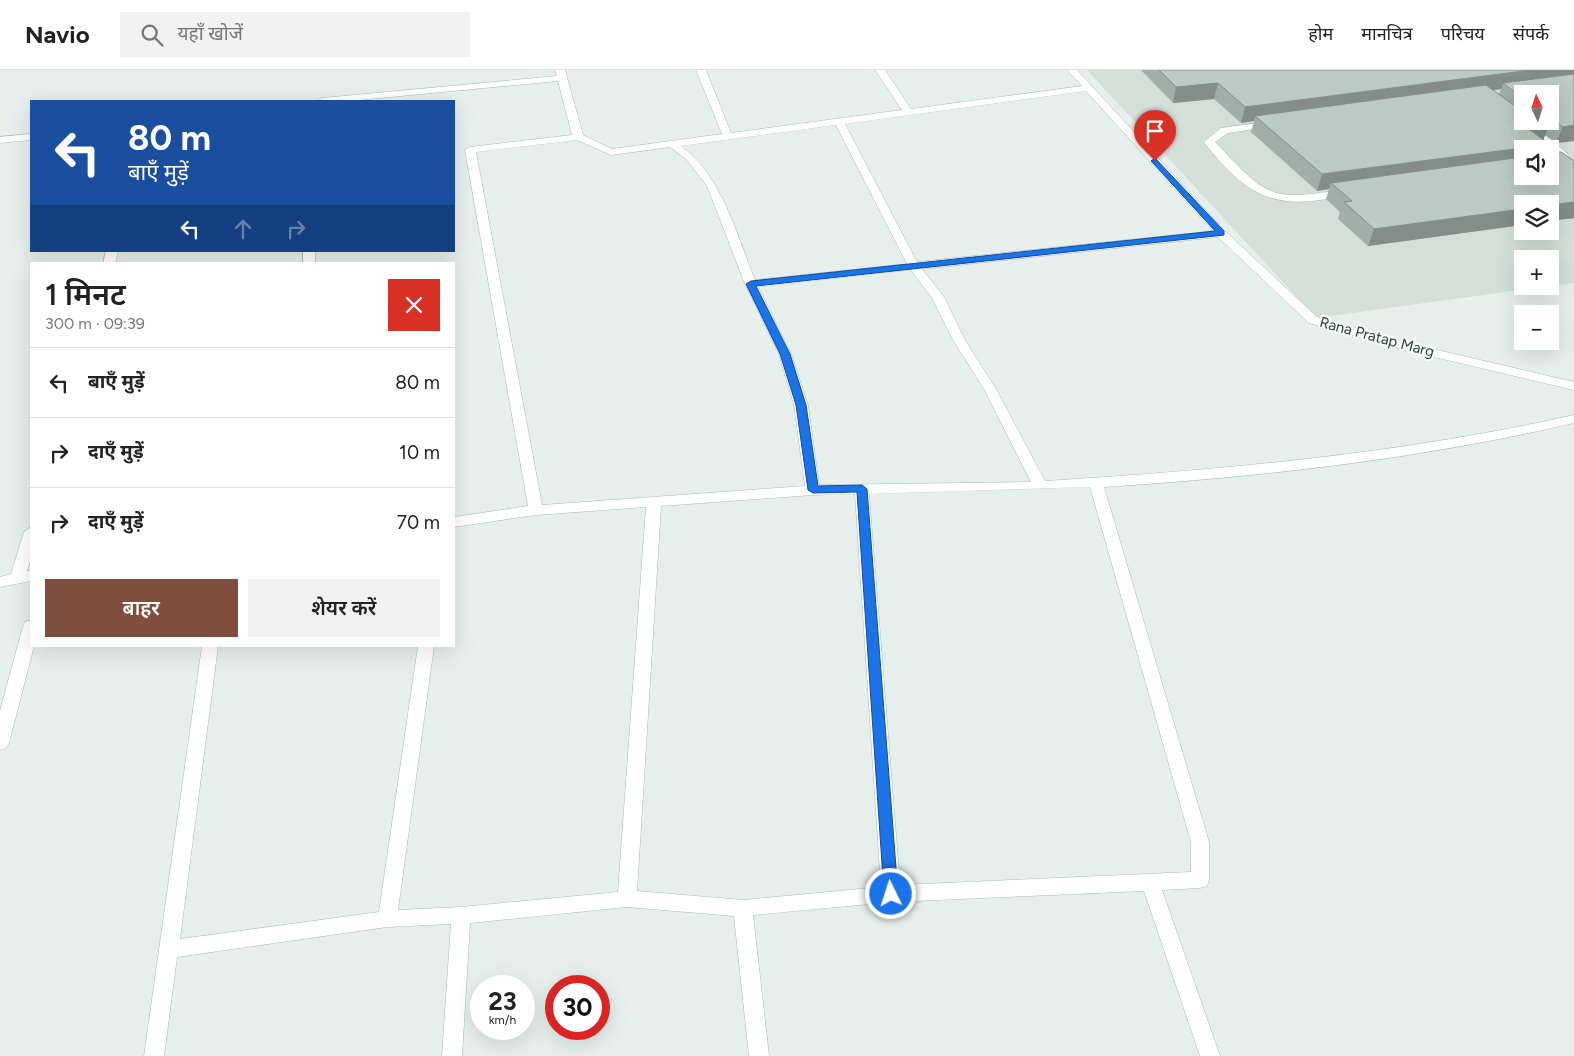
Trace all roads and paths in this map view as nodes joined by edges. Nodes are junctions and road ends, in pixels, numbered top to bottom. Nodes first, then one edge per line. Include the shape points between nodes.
1 (701, 70) edge
2 (880, 70) edge
3 (1072, 70) edge
4 (561, 74) edge
5 (1089, 88) junction
6 (331, 100) edge
7 (908, 112) junction
8 (839, 121) junction
9 (1282, 123) edge
10 (1531, 130) edge
11 (30, 137) edge
12 (578, 137) junction
13 (728, 137) junction
14 (0, 140) edge
15 (1545, 140) edge
16 (674, 145) junction
17 (1559, 151) edge
18 (1559, 161) edge
19 (1359, 190) edge
20 (1221, 233) junction
21 (913, 265) junction
22 (751, 284) junction
23 (1574, 386) edge
24 (1574, 419) edge
25 (1096, 483) junction
26 (1040, 486) junction
27 (862, 489) junction
28 (813, 490) junction
29 (654, 501) junction
30 (536, 510) junction
31 (455, 522) edge
32 (30, 540) edge
33 (25, 577) edge
34 (0, 582) edge
35 (30, 630) edge
36 (210, 647) edge
37 (426, 647) edge
38 (0, 743) edge
39 (1150, 881) junction
40 (891, 894) junction
41 (627, 899) junction
42 (743, 908) junction
43 (461, 916) junction
44 (387, 919) junction
45 (167, 950) junction
46 (154, 1056) edge
47 (452, 1056) edge
48 (759, 1056) edge
49 (1210, 1056) edge

1 - 13 street
2 - 7 street
3 - 5 street, Rana Pratap Marg
4 - 6 street
4 - 12 street
5 - 7 street
5 - 20 street, Rana Pratap Marg
7 - 8 street
8 - 13 street
8 - 21 street
9 - 19 street via 1225,130 1209,142 1259,191 1301,198
10 - 15 street
11 - 14 street
12 - 16 street via 611,152
12 - 30 street via 470,150
13 - 16 street
16 - 22 street via 690,156 712,186
17 - 18 street via 1564,156
20 - 21 street
20 - 23 street, Rana Pratap Marg via 1313,320 1413,348
21 - 22 street
21 - 26 street via 938,297
22 - 28 street via 785,354 801,405
24 - 25 street via 1504,435 1308,464
25 - 26 street
25 - 39 street via 1200,842 1200,880
26 - 27 street
27 - 28 street
27 - 40 street
28 - 29 street
29 - 30 street
29 - 41 street
30 - 31 street
32 - 33 street
33 - 34 street
35 - 38 street
36 - 45 street
37 - 44 street
39 - 40 street
39 - 49 street
40 - 42 street
41 - 42 street
41 - 43 street
42 - 48 street
43 - 44 street
43 - 47 street
44 - 45 street
45 - 46 street

